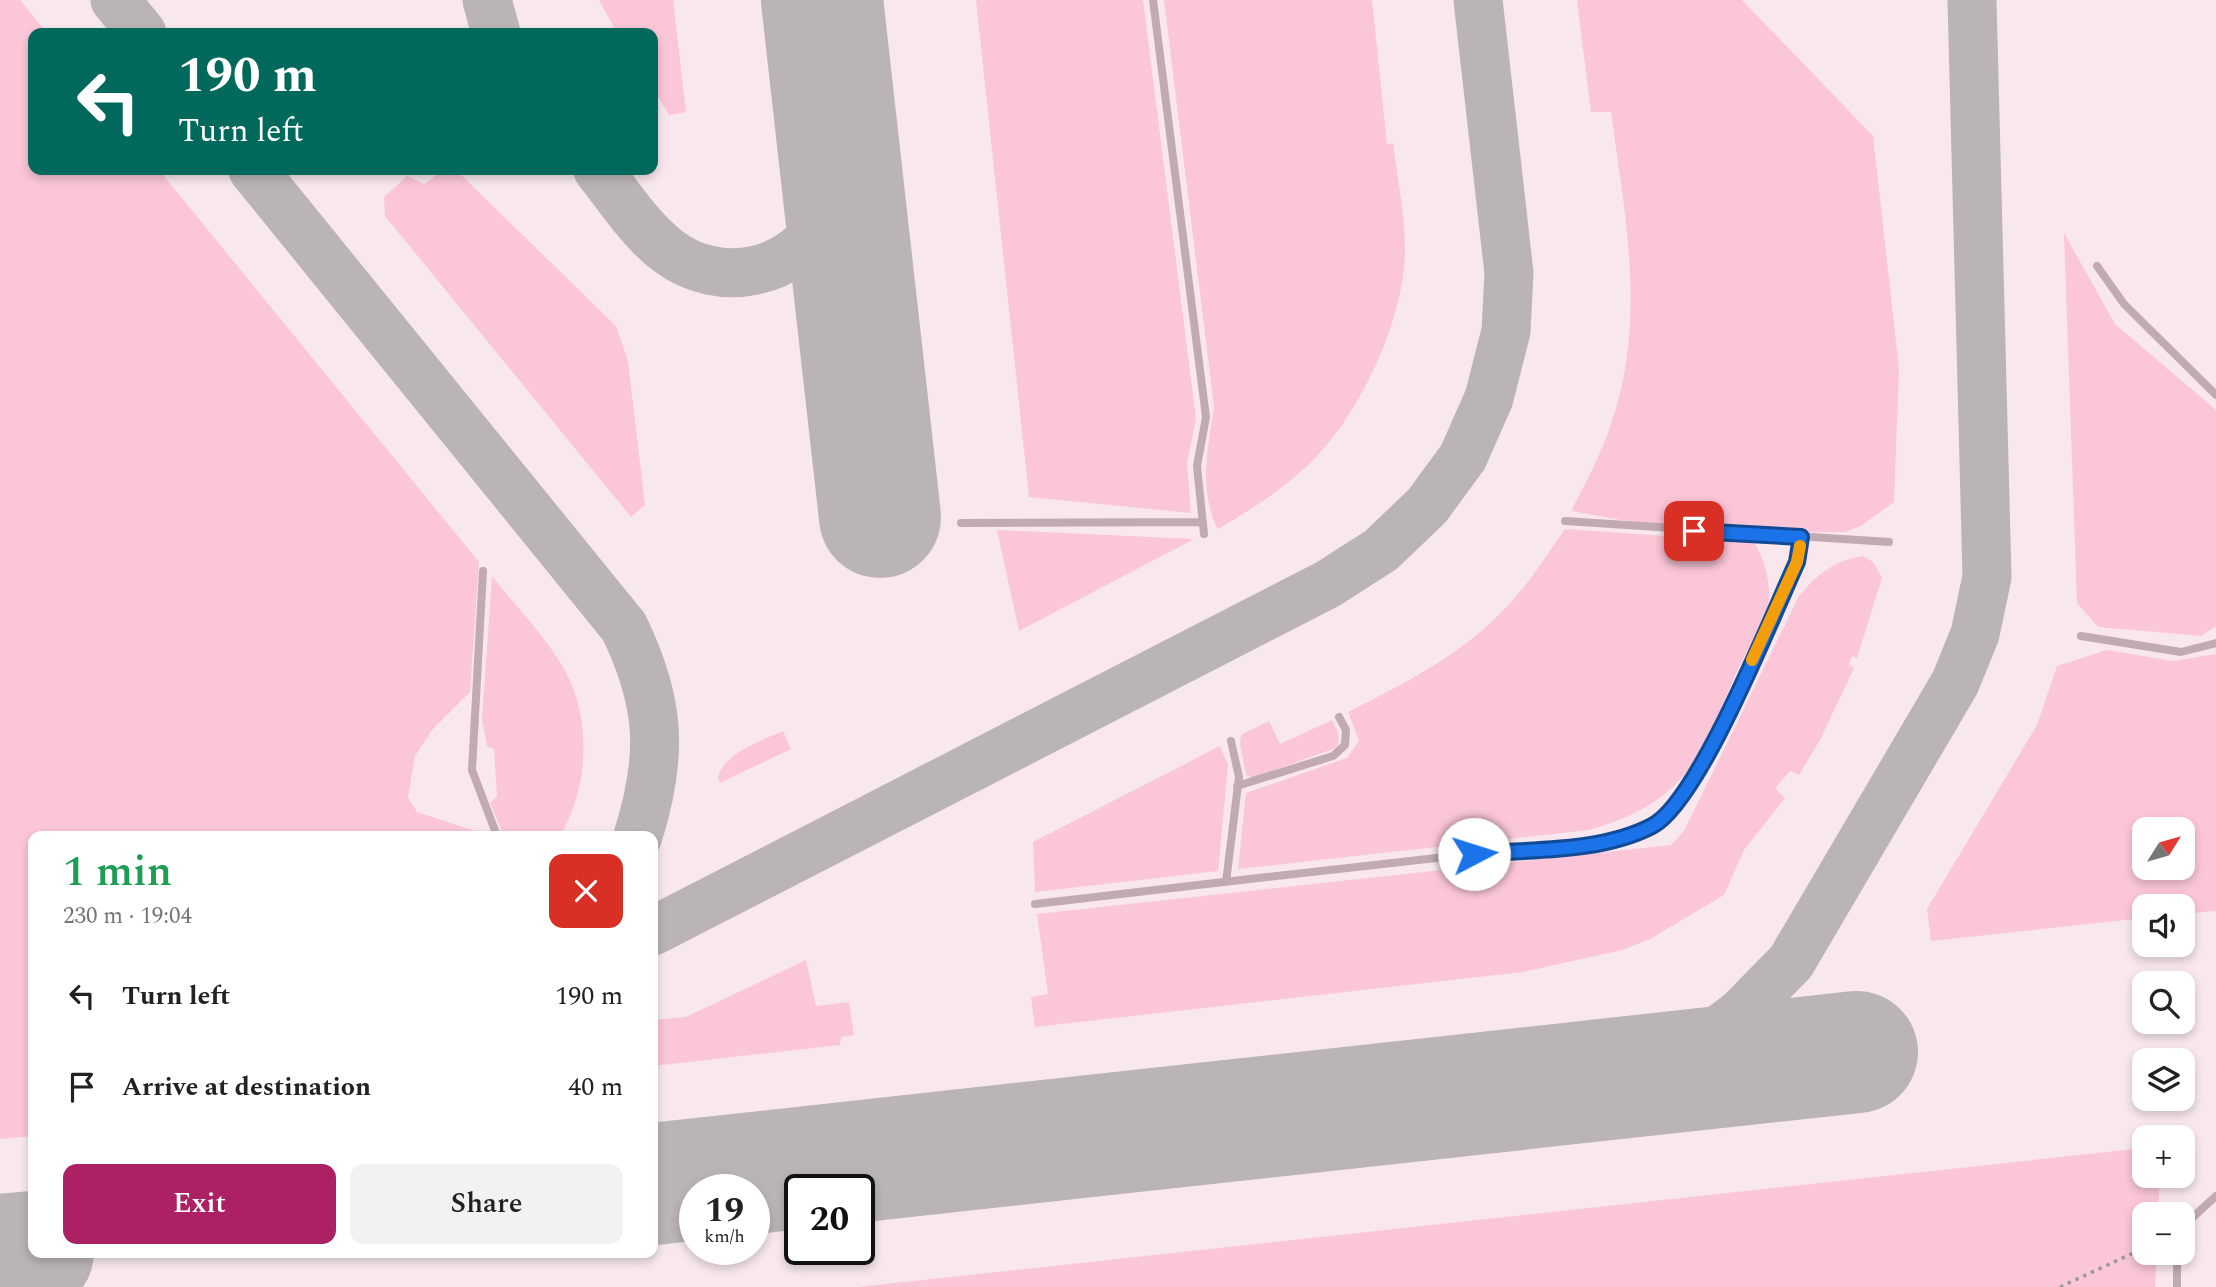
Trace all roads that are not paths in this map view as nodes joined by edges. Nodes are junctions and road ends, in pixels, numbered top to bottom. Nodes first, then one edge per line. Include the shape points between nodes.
1 (1153, 0) edge
2 (2098, 266) dead end
3 (2216, 395) edge
4 (1564, 521) dead end
5 (1203, 522) junction
6 (961, 523) dead end
7 (1204, 534) dead end
8 (1801, 537) junction
9 (1889, 542) dead end
10 (483, 571) dead end
11 (2081, 636) dead end
12 (2216, 643) edge
13 (1339, 717) dead end
14 (1231, 741) dead end
15 (1237, 786) junction
16 (495, 831) edge
17 (1226, 882) junction
18 (1035, 904) dead end
19 (2216, 1196) edge
20 (2195, 1215) edge
21 (2177, 1265) edge
22 (2177, 1287) edge

1 - 5 lane via 1206,417 1197,466
2 - 3 lane via 2123,304
4 - 8 lane
5 - 6 lane
5 - 7 lane
8 - 9 lane
8 - 17 lane via 1797,562 1718,733 1687,790 1654,825 1604,842
10 - 16 lane via 472,770
11 - 12 lane via 2181,652
13 - 15 lane via 1346,730 1345,745 1333,756
14 - 15 lane
15 - 17 lane
17 - 18 lane
19 - 20 lane
21 - 22 lane

